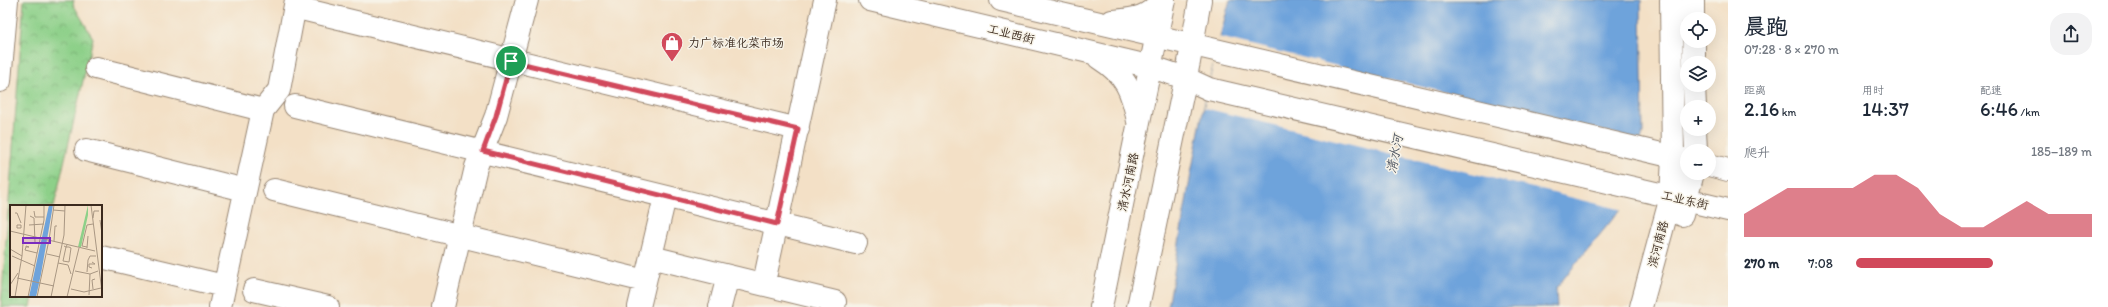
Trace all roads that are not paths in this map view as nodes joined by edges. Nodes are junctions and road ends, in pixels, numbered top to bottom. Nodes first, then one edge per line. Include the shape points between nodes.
1 (7, 0) edge
2 (527, 0) edge
3 (825, 0) edge
4 (870, 0) edge
5 (1001, 0) edge
6 (1163, 0) edge
7 (1671, 0) edge
8 (1693, 0) edge
9 (301, 5) edge
10 (1056, 6) edge
11 (1198, 10) edge
12 (1693, 12) edge
13 (1096, 22) junction
14 (1217, 51) junction
15 (1093, 54) junction
16 (1154, 54) junction
17 (511, 61) junction
18 (96, 68) dead end
19 (1187, 70) junction
20 (0, 81) edge
21 (1209, 89) junction
22 (294, 106) dead end
23 (1180, 106) junction
24 (263, 110) junction
25 (1140, 126) junction
26 (798, 129) junction
27 (86, 150) dead end
28 (483, 151) junction
29 (1680, 158) edge
30 (1716, 167) edge
31 (1728, 170) edge
32 (1689, 180) edge
33 (245, 190) junction
34 (274, 190) dead end
35 (665, 197) junction
36 (1678, 199) junction
37 (1728, 210) edge
38 (777, 224) junction
39 (460, 236) junction
40 (856, 243) dead end
41 (651, 257) junction
42 (102, 258) edge
43 (766, 274) dead end
44 (728, 276) junction
45 (645, 281) junction
46 (224, 286) junction
47 (254, 290) dead end
48 (220, 307) edge
49 (328, 307) edge
50 (443, 307) edge
51 (639, 307) edge
52 (720, 307) edge
53 (834, 307) edge
54 (1101, 307) edge
55 (1138, 307) edge
56 (1641, 307) edge
57 (1656, 307) edge

1 - 20 street
2 - 17 street
3 - 26 street
4 - 15 street, 工业西街
5 - 10 street
6 - 13 street via 1155,9 1136,19
6 - 16 street, 清水河南路
7 - 29 street, 滨河南路
8 - 12 street
9 - 17 street
9 - 24 street via 279,90
10 - 13 street
11 - 14 street via 1200,33
11 - 19 street
13 - 16 street
14 - 16 street
14 - 29 street
15 - 16 street, 工业西街
15 - 25 street via 1114,67 1125,80 1134,99
16 - 19 street
16 - 25 street, 清水河南路
17 - 26 street
17 - 28 street via 496,116
18 - 24 street
19 - 21 street
19 - 23 street
21 - 23 street via 1194,91
21 - 36 street, 工业东街
22 - 28 street
23 - 55 street
24 - 33 street
25 - 54 street, 清水河南路
26 - 38 street
27 - 33 street
28 - 35 street
28 - 39 street via 476,167
29 - 36 street, 滨河南路
30 - 31 street
32 - 36 street, 滨河南路
33 - 46 street
34 - 39 street
35 - 38 street
35 - 41 street
36 - 37 street, 工业东街
36 - 56 street, 滨河南路
36 - 57 street, 滨河南路
38 - 40 street
38 - 43 street
39 - 45 street
39 - 50 street
41 - 44 street
41 - 45 street
42 - 46 street
44 - 52 street
44 - 53 street via 835,302
45 - 51 street
46 - 48 street
47 - 49 street

